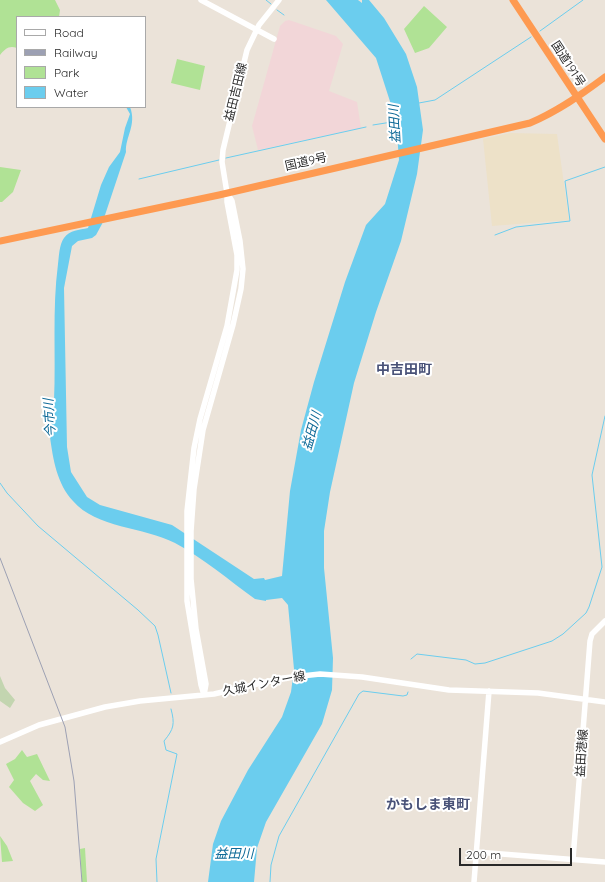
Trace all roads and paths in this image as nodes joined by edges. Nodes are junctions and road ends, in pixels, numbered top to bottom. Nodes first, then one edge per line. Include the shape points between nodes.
1 (201, 0) edge
2 (279, 0) edge
3 (513, 0) edge
4 (256, 30) junction
5 (274, 39) dead end
6 (605, 77) edge
7 (578, 98) junction
8 (605, 139) edge
9 (227, 193) junction
10 (0, 241) edge
11 (605, 621) edge
12 (489, 691) junction
13 (204, 695) junction
14 (586, 698) junction
15 (605, 702) edge
16 (0, 742) edge
17 (476, 852) junction
18 (573, 859) junction
19 (605, 862) edge
20 (474, 882) edge

1 - 4 main road
2 - 4 main road, 益田吉田線
3 - 7 highway, 国道191号
4 - 5 main road
4 - 9 main road, 益田吉田線 via 243,62 223,150 222,162
6 - 7 highway, 国道9号
7 - 8 highway, 国道191号
7 - 9 highway, 国道9号 via 530,123
9 - 10 highway, 国道9号
9 - 13 main road, 益田吉田線 via 237,255 236,281 227,326 200,419 188,491 187,601 200,685
11 - 14 main road, 益田港線 via 592,634 590,641
12 - 13 main road, 久城インター線 via 449,690 320,674 283,678
12 - 14 main road, 久城インター線
12 - 17 main road
13 - 16 main road, 久城インター線 via 105,707 54,721
14 - 15 main road, 久城インター線
14 - 18 main road, 益田港線
17 - 18 main road
17 - 20 main road
18 - 19 main road

